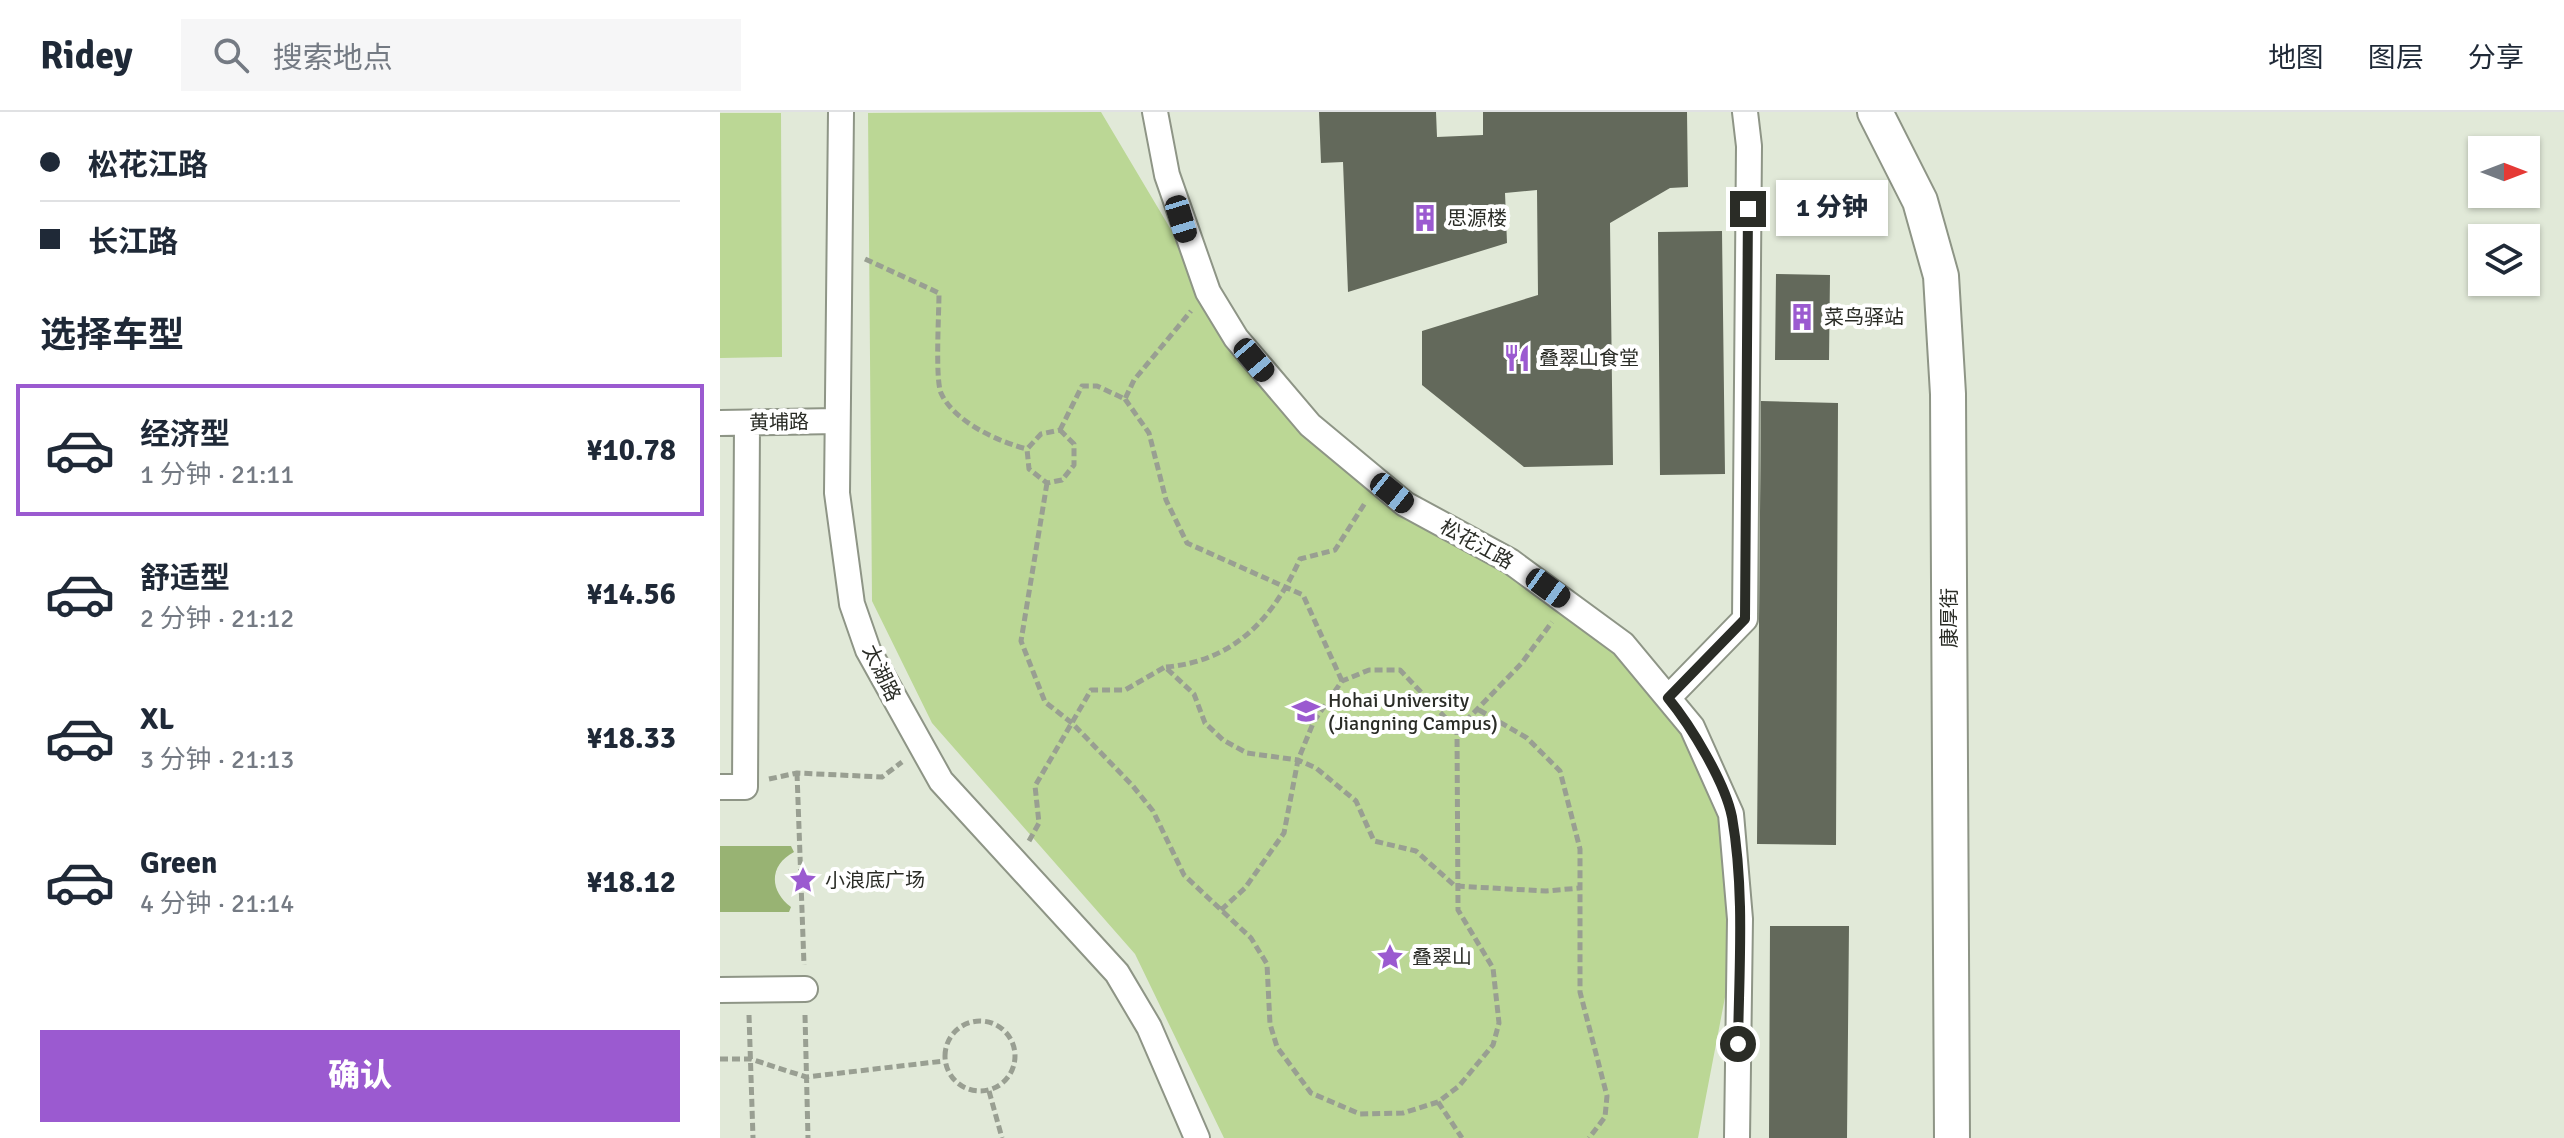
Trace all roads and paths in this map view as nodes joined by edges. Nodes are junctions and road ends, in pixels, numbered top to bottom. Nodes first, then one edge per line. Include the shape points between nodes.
1 (841, 112) edge
2 (1155, 112) edge
3 (1745, 112) edge
4 (1875, 112) edge
5 (841, 247) junction
6 (1208, 292) junction
7 (1125, 399) junction
8 (837, 421) junction
9 (720, 423) edge
10 (747, 423) junction
11 (1060, 430) junction
12 (1027, 449) junction
13 (1378, 482) junction
14 (1047, 483) junction
15 (1287, 588) junction
16 (1567, 602) junction
17 (1165, 667) junction
18 (1342, 681) junction
19 (1668, 698) junction
20 (1479, 710) junction
21 (1072, 723) junction
22 (1457, 730) junction
23 (921, 749) junction
24 (1298, 760) junction
25 (797, 773) junction
26 (720, 787) edge
27 (745, 787) junction
28 (1017, 862) junction
29 (1455, 886) junction
30 (1580, 888) junction
31 (1221, 910) junction
32 (805, 989) junction
33 (720, 990) edge
34 (749, 990) junction
35 (720, 1059) edge
36 (751, 1059) junction
37 (944, 1061) junction
38 (806, 1077) junction
39 (989, 1091) junction
40 (1438, 1102) junction
41 (753, 1138) edge
42 (808, 1138) edge
43 (1002, 1138) edge
44 (1197, 1138) edge
45 (1462, 1138) edge
46 (1589, 1138) edge
47 (1737, 1138) edge
48 (1952, 1138) edge

1 - 5 street, 太湖路
2 - 6 street, 松花江路 via 1167,175
3 - 19 street via 1745,619
4 - 48 main road, 康厚街 via 1920,201 1941,276 1948,394
5 - 8 street, 太湖路
5 - 12 path via 939,293 941,392 958,414 1004,443
6 - 7 path via 1134,380
6 - 13 street, 松花江路 via 1236,338 1310,425
7 - 11 path via 1097,386 1082,386
7 - 15 path via 1149,433 1166,500 1187,543
8 - 10 street, 黄埔路
8 - 23 street, 太湖路 via 837,493 852,604 868,650
9 - 10 street, 黄埔路
10 - 27 street
11 - 12 path via 1041,434
11 - 14 path via 1074,444 1074,465 1062,480
12 - 14 path via 1029,469
13 - 15 path via 1335,550 1300,559
13 - 16 street, 松花江路 via 1405,504 1510,561
14 - 21 path via 1021,641 1045,702
15 - 17 path via 1246,639 1191,665
15 - 18 path via 1303,595
16 - 19 street, 松花江路 via 1623,644
16 - 20 path
17 - 21 path via 1125,690 1091,690
17 - 24 path via 1194,694 1205,723 1223,740 1247,753
18 - 22 path via 1369,670 1400,670
18 - 24 path via 1314,721
19 - 47 street, 松花江路 via 1692,727 1731,814 1740,919
20 - 22 path
20 - 30 path via 1527,738 1560,771 1580,849
21 - 28 path via 1035,786 1039,823
21 - 31 path via 1146,802 1184,875
22 - 29 path
23 - 25 path via 882,777
23 - 28 street, 太湖路 via 941,781
24 - 29 path via 1356,801 1374,841 1416,851
24 - 31 path via 1284,833 1245,888
25 - 27 path
25 - 32 path
26 - 27 street
28 - 44 street, 太湖路 via 1117,973 1149,1027
29 - 30 path
29 - 40 path via 1458,910 1493,968 1499,1023 1493,1045 1459,1086
30 - 46 path via 1580,992 1607,1096 1605,1117
31 - 40 path via 1251,938 1267,964 1270,1024 1277,1047 1311,1093 1360,1114 1403,1113
32 - 34 street
32 - 38 path
33 - 34 street
34 - 36 path
35 - 36 path
36 - 38 path
36 - 41 path
37 - 38 path
37 - 39 path via 955,1082 977,1092
37 - 39 path via 956,1029 977,1021 999,1027 1013,1045 1013,1067 1008,1078
38 - 42 path
39 - 43 path
40 - 45 path

